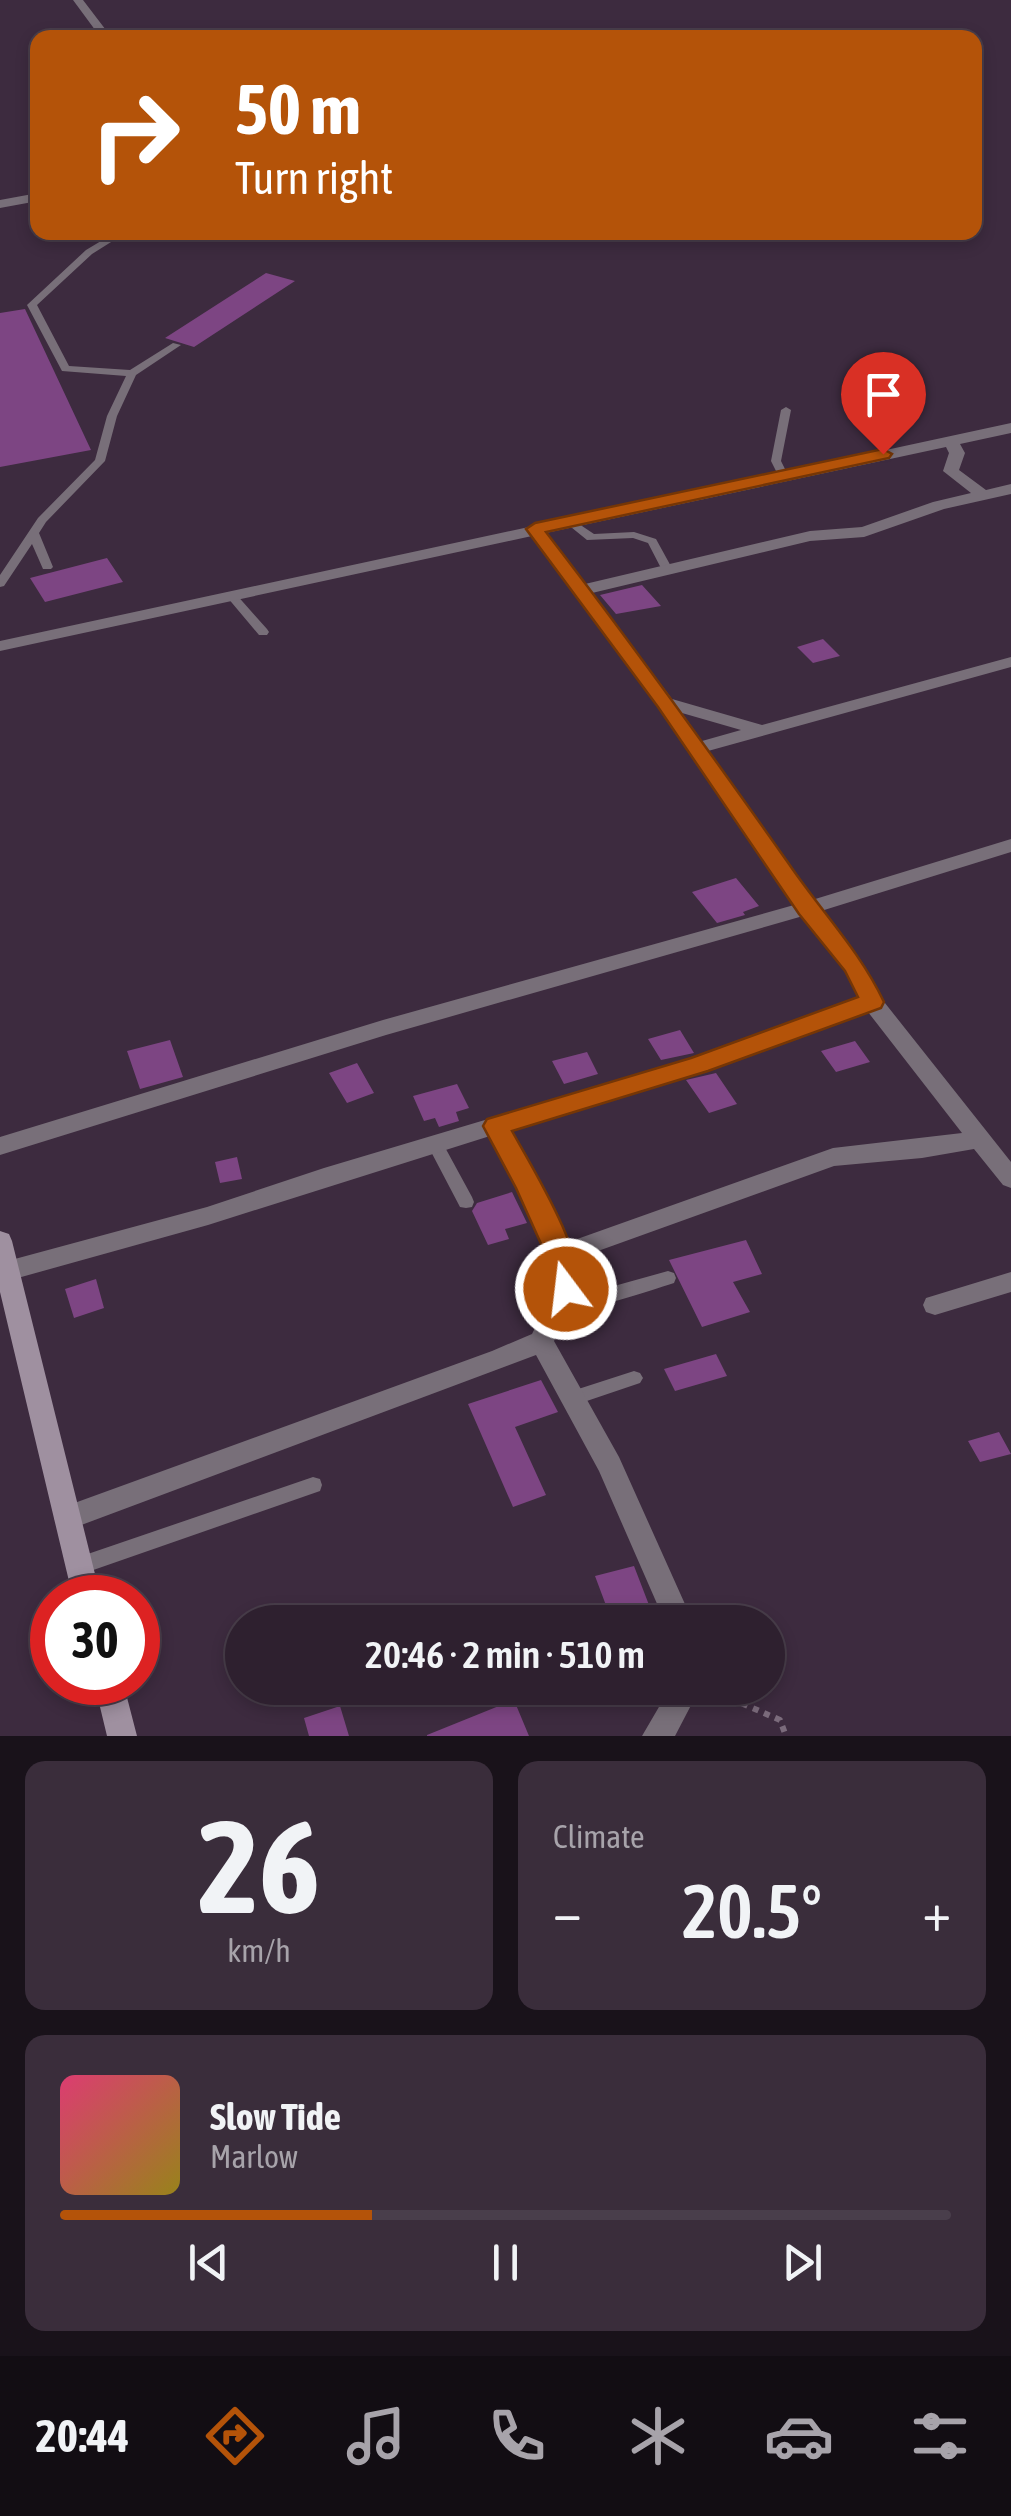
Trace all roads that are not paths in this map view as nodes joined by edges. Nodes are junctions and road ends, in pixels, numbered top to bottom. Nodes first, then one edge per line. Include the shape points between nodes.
1 (78, 0) edge
2 (101, 30) edge
3 (30, 198) edge
4 (0, 204) edge
5 (109, 240) edge
6 (176, 344) dead end
7 (132, 373) junction
8 (786, 410) dead end
9 (1011, 428) edge
10 (950, 440) junction
11 (782, 476) junction
12 (1011, 489) edge
13 (983, 495) junction
14 (570, 521) junction
15 (535, 529) junction
16 (33, 533) junction
17 (47, 567) dead end
18 (667, 570) junction
19 (0, 584) edge
20 (582, 590) junction
21 (231, 596) junction
22 (263, 632) dead end
23 (0, 646) edge
24 (1011, 662) edge
25 (666, 703) junction
26 (762, 730) junction
27 (698, 748) junction
28 (1011, 845) edge
29 (808, 908) junction
30 (872, 1002) junction
31 (496, 1126) junction
32 (979, 1139) junction
33 (436, 1144) junction
34 (0, 1146) edge
35 (1011, 1179) edge
36 (466, 1202) dead end
37 (0, 1241) edge
38 (560, 1255) junction
39 (7, 1271) junction
40 (668, 1278) dead end
41 (1011, 1282) edge
42 (561, 1301) junction
43 (935, 1305) dead end
44 (541, 1341) junction
45 (634, 1378) dead end
46 (572, 1398) junction
47 (313, 1486) dead end
48 (68, 1518) junction
49 (80, 1566) junction
50 (82, 1575) edge
51 (672, 1605) edge
52 (114, 1705) edge
53 (677, 1705) edge
54 (122, 1736) edge
55 (657, 1736) edge

1 - 2 street
3 - 4 street
5 - 7 lane via 32,304 64,368
6 - 7 lane
7 - 16 lane via 100,461
8 - 11 lane via 776,461
9 - 10 street
10 - 11 street
10 - 13 street via 957,453 951,471
11 - 14 street
12 - 13 street
13 - 18 street via 864,532 810,536
14 - 15 street
14 - 18 lane via 591,538 642,536 659,549
15 - 20 street
15 - 21 street
16 - 17 lane
16 - 19 lane
18 - 20 street
20 - 25 street
21 - 22 lane
21 - 23 street
24 - 26 street
25 - 26 street
25 - 27 street
26 - 27 street
27 - 29 street
28 - 29 street
29 - 30 street via 856,967
29 - 34 street via 382,1028
30 - 31 street via 700,1064
30 - 32 street
31 - 33 street
31 - 38 street
32 - 35 street
32 - 38 street via 833,1157
33 - 36 lane
33 - 39 street
37 - 39 street
38 - 42 street via 566,1289
39 - 48 street
40 - 42 lane
41 - 43 street
42 - 44 street
44 - 46 street
44 - 48 street
45 - 46 lane
46 - 51 street via 610,1465
47 - 49 lane
48 - 49 street
49 - 50 street
52 - 54 street
53 - 55 street

